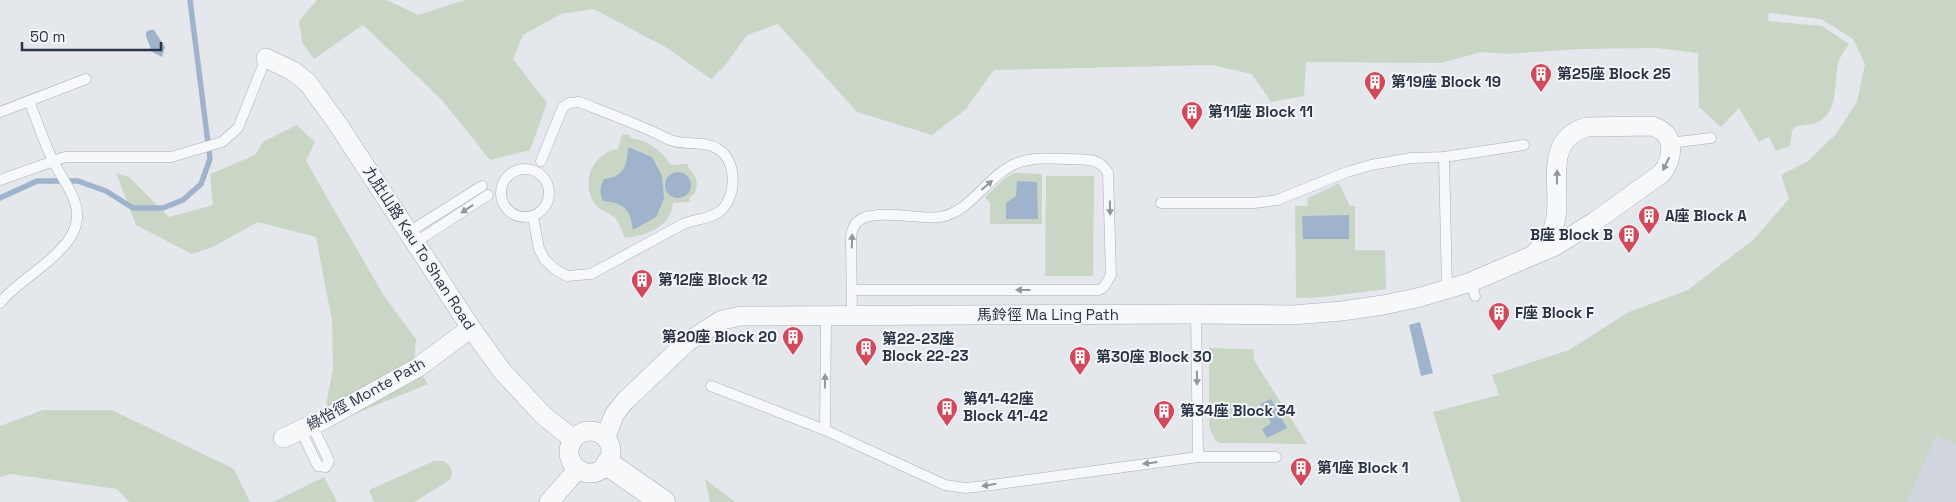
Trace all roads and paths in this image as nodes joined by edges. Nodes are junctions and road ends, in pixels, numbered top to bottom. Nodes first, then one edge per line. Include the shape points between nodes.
1 (266, 58) joint
2 (86, 79) dead end
3 (29, 100) junction
4 (0, 112) edge
5 (1710, 138) dead end
6 (1670, 143) junction
7 (1524, 145) dead end
8 (1444, 157) junction
9 (53, 160) junction
10 (541, 161) dead end
11 (0, 180) edge
12 (482, 186) dead end
13 (488, 196) dead end
14 (1161, 203) dead end
15 (1556, 213) junction
16 (533, 217) junction
17 (1594, 222) junction
18 (413, 237) junction
19 (1534, 254) junction
20 (1447, 288) junction
21 (852, 290) junction
22 (0, 303) edge
23 (1196, 314) junction
24 (826, 316) junction
25 (852, 316) junction
26 (471, 328) junction
27 (711, 386) dead end
28 (825, 430) junction
29 (606, 437) junction
30 (283, 438) dead end
31 (574, 439) junction
32 (1198, 457) junction
33 (1276, 457) dead end
34 (608, 464) junction
35 (578, 469) junction
36 (549, 502) edge
37 (663, 502) edge

1 - 9 lane via 238,128 228,139 216,145 162,158 73,156
1 - 18 street, 九肚山路 Kau To Shan Road via 293,70 308,83
2 - 3 lane
3 - 4 lane
3 - 9 lane
5 - 6 lane
15 -> 6 street, 馬鈴徑 Ma Ling Path via 1558,150 1577,130 1652,126 1662,129
6 -> 17 street, 馬鈴徑 Ma Ling Path via 1668,164 1640,196
7 - 8 lane
8 - 14 lane via 1371,164 1276,200
8 - 20 lane
9 - 11 lane
9 - 22 lane via 74,201 77,221 71,237 54,256
10 - 16 lane via 563,107 579,102 670,140 684,144 708,144 720,149 728,159 733,178 728,201 721,211 683,224 591,274 567,276 545,260 539,249
12 - 18 lane
13 -> 18 lane
15 - 17 street via 1575,222
15 - 19 street, 馬鈴徑 Ma Ling Path via 1550,235
16 - 16 lane via 517,217 502,200 502,184 506,177 521,169 538,172 548,185 550,193 545,207
17 - 19 street, 馬鈴徑 Ma Ling Path
18 - 26 street, 九肚山路 Kau To Shan Road
19 - 20 street, 馬鈴徑 Ma Ling Path via 1473,289
20 - 23 street, 馬鈴徑 Ma Ling Path via 1409,300 1342,311 1293,315
21 -> 21 lane via 851,236 853,227 863,218 875,215 943,216 963,206 1013,165 1030,159 1093,160 1104,166 1108,173 1110,275 1099,290
21 - 25 lane
23 - 25 street, 馬鈴徑 Ma Ling Path
23 -> 32 lane
24 - 25 street, 馬鈴徑 Ma Ling Path
28 -> 24 lane
24 - 29 street, 馬鈴徑 Ma Ling Path via 741,316 722,320 687,342 625,401 614,415
26 - 30 street, 綠怡徑 Monte Path via 417,368
26 - 31 street, 九肚山路 Kau To Shan Road via 522,395
27 - 28 lane
32 -> 28 lane via 965,488 945,485
29 - 31 street via 600,432 585,431
29 - 34 street via 612,450
31 - 35 street via 569,451
32 - 33 lane
34 - 35 street via 604,469 591,473
34 - 37 street
35 - 36 street

